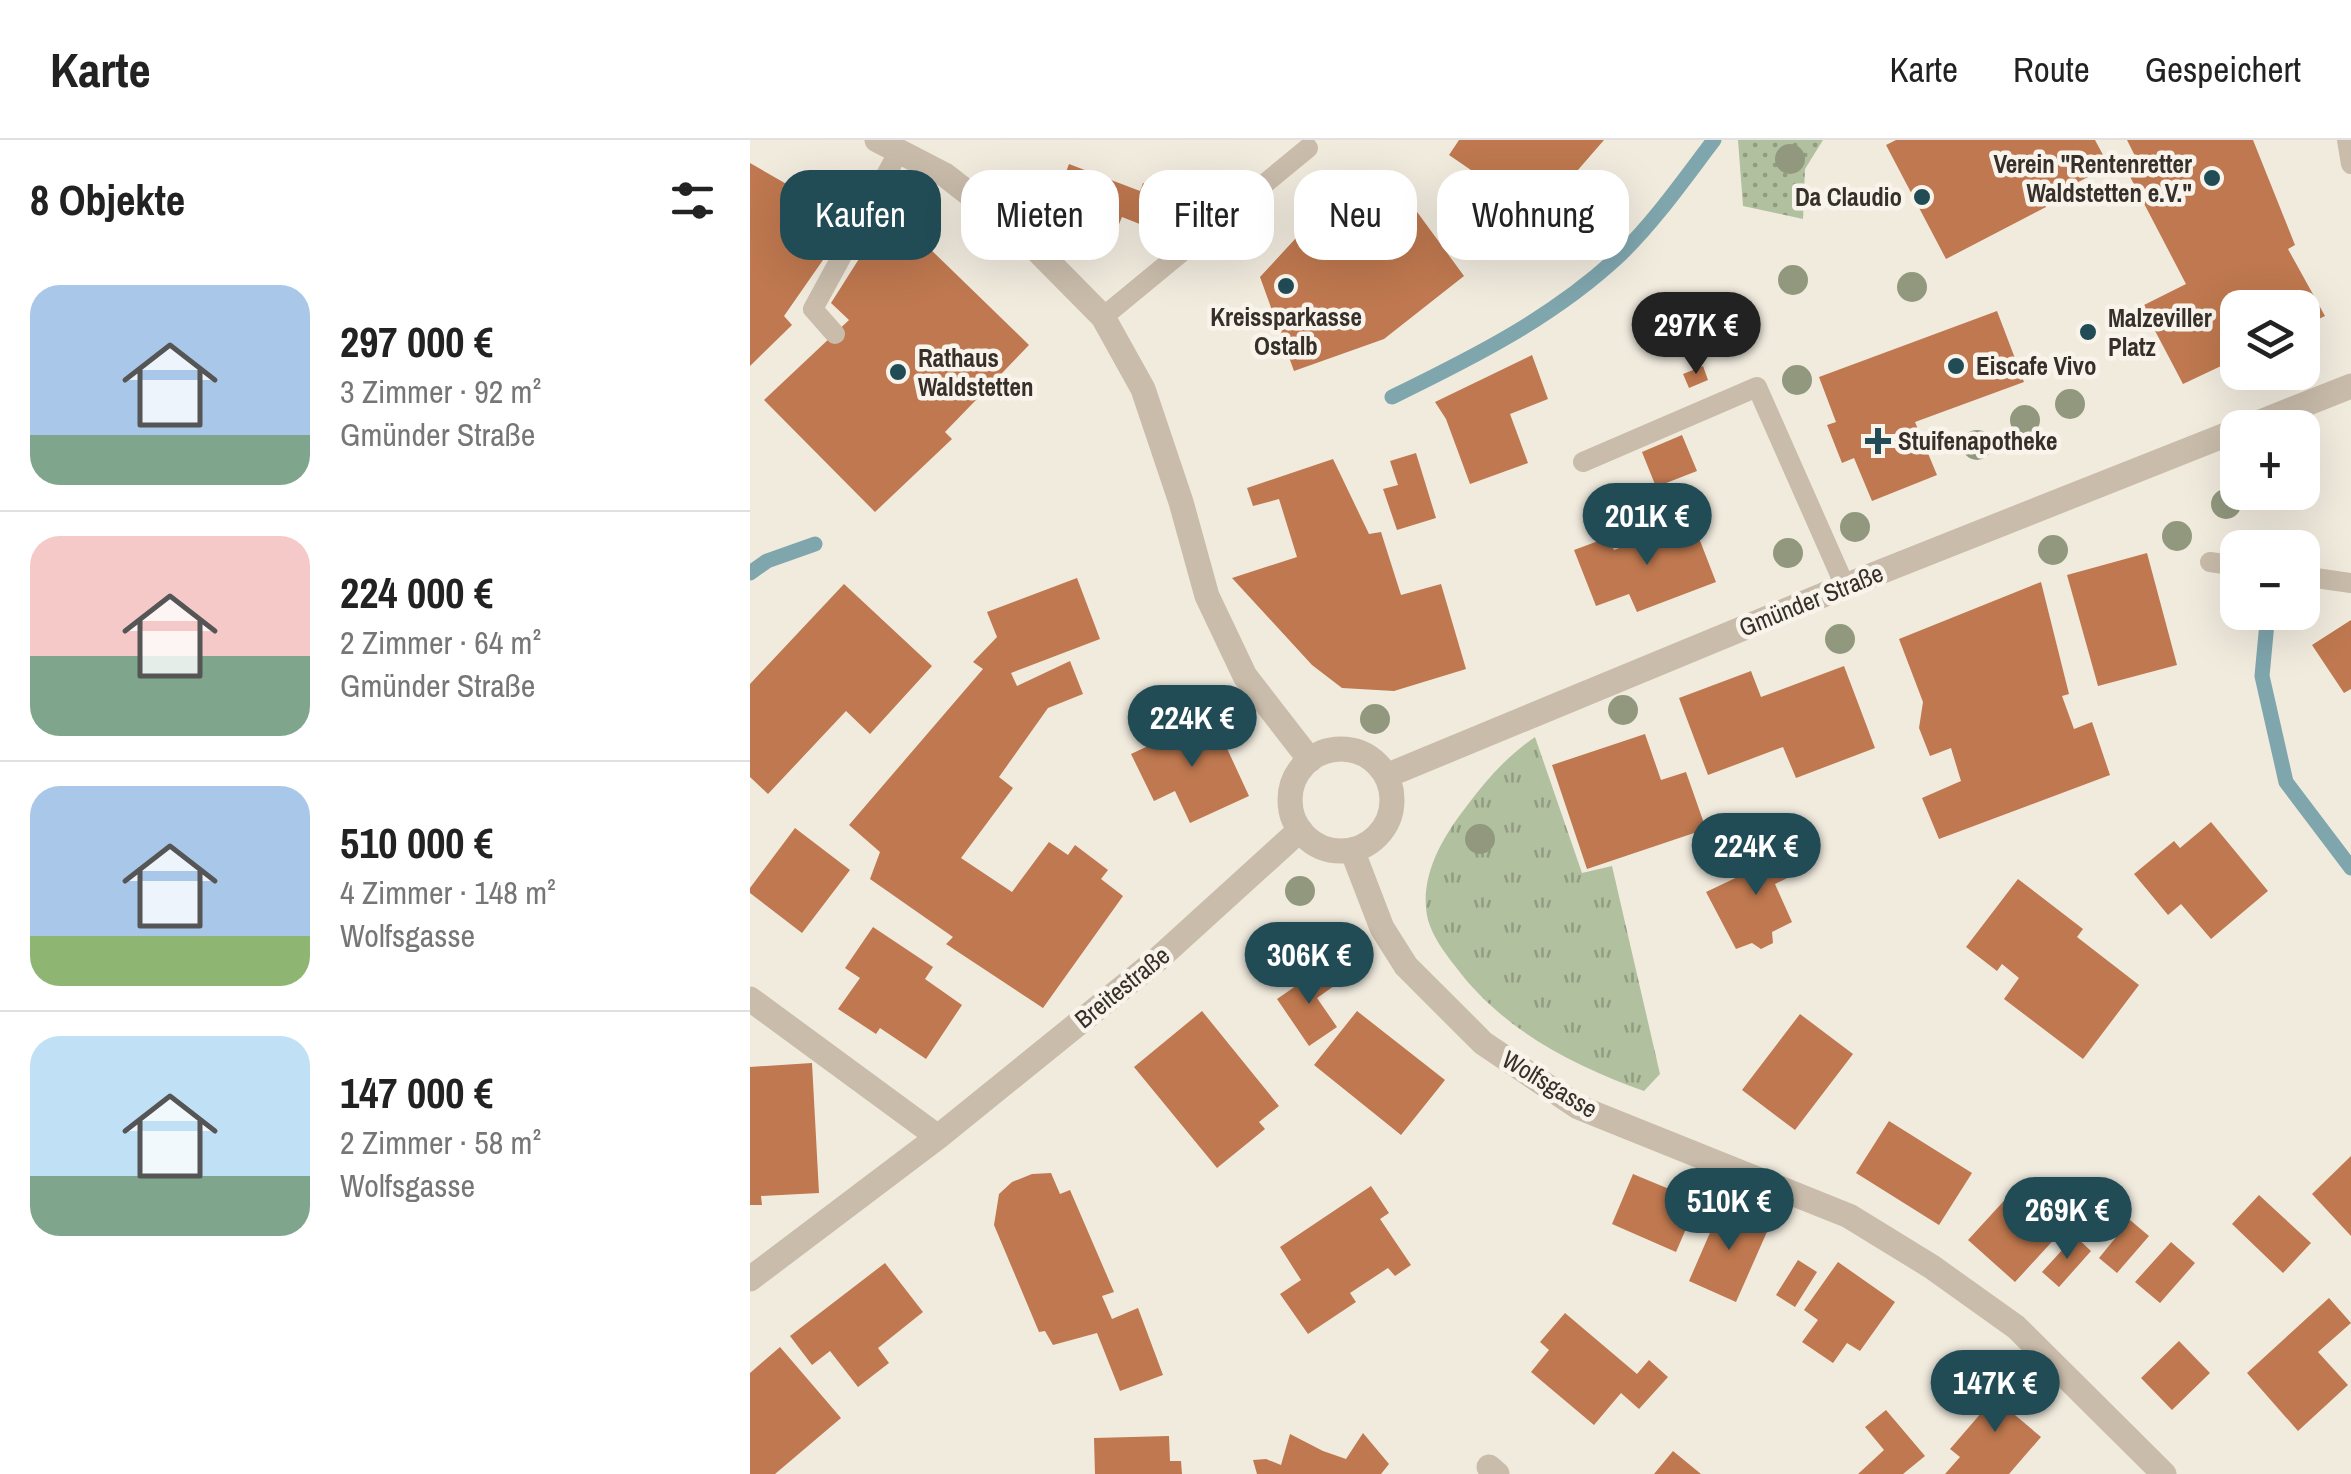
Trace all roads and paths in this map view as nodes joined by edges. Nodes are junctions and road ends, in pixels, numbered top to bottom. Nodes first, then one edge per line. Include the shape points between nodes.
1 (2347, 140) edge
2 (888, 146) edge
3 (1308, 148) dead end
4 (2351, 164) edge
5 (1102, 317) junction
6 (835, 334) dead end
7 (2351, 386) edge
8 (2290, 410) edge
9 (2220, 437) edge
10 (1583, 462) dead end
11 (2210, 562) dead end
12 (2220, 563) edge
13 (2320, 579) edge
14 (2351, 583) edge
15 (1845, 586) junction
16 (1310, 760) junction
17 (1386, 776) junction
18 (1300, 830) junction
19 (1352, 850) junction
20 (750, 999) edge
21 (938, 1137) junction
22 (750, 1280) edge
23 (2164, 1474) edge

1 - 4 lane
2 - 5 street via 944,175 1022,235
2 - 6 lane via 813,309
3 - 5 lane
5 - 16 street via 1143,389 1207,596 1245,676
7 - 8 street
9 - 15 street, Gmünder Straße
10 - 15 lane via 1757,388
11 - 12 lane
13 - 14 lane
15 - 17 street, Gmünder Straße
16 - 17 street via 1343,749 1375,762
16 - 18 street via 1292,785
17 - 19 street via 1388,822 1367,845
18 - 19 street via 1323,848
18 - 21 street, Breitestraße via 1158,959
19 - 23 street, Wolfsgasse via 1382,928 1406,966 1483,1043 1578,1107 1848,1216 1932,1267 2016,1327
20 - 21 street
21 - 22 street, Breitestraße

